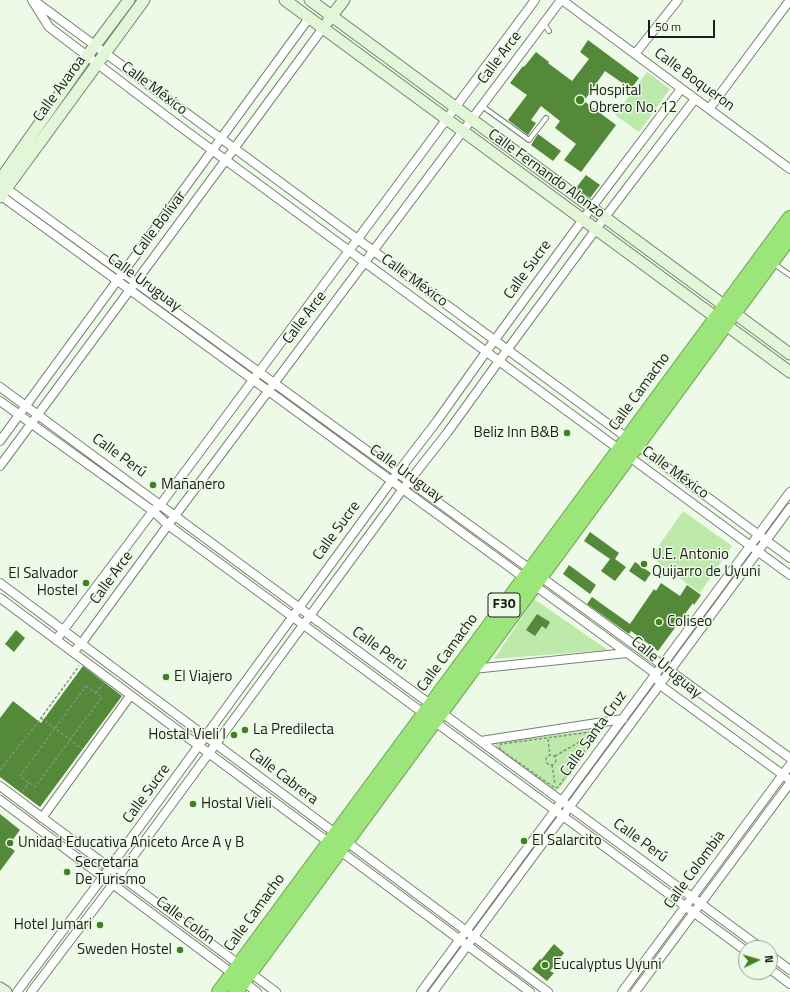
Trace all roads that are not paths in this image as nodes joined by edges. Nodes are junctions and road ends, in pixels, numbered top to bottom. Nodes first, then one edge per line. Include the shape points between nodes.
1 (32, 0) edge
2 (129, 0) edge
3 (144, 0) edge
4 (285, 0) edge
5 (344, 0) edge
6 (535, 0) edge
7 (678, 0) edge
8 (790, 0) edge
9 (564, 1) edge
10 (317, 2) edge
11 (332, 16) junction
12 (309, 18) junction
13 (543, 23) junction
14 (323, 28) junction
15 (549, 31) dead end
16 (95, 46) junction
17 (105, 53) junction
18 (635, 54) junction
19 (87, 56) junction
20 (97, 63) junction
21 (681, 88) junction
22 (695, 99) junction
23 (482, 106) junction
24 (456, 107) junction
25 (709, 109) junction
26 (546, 118) dead end
27 (447, 119) junction
28 (472, 119) junction
29 (462, 131) junction
30 (221, 139) junction
31 (234, 148) junction
32 (212, 150) junction
33 (225, 160) junction
34 (790, 169) edge
35 (1, 190) edge
36 (592, 208) junction
37 (605, 217) junction
38 (790, 218) edge
39 (583, 220) junction
40 (596, 229) junction
41 (790, 237) edge
42 (358, 240) junction
43 (349, 251) junction
44 (373, 251) junction
45 (364, 262) junction
46 (771, 262) junction
47 (123, 272) junction
48 (790, 276) edge
49 (117, 280) junction
50 (136, 281) junction
51 (130, 289) junction
52 (730, 309) junction
53 (721, 321) junction
54 (494, 340) junction
55 (507, 350) junction
56 (486, 352) junction
57 (790, 354) edge
58 (499, 361) junction
59 (260, 372) junction
60 (790, 372) edge
61 (253, 380) junction
62 (274, 382) junction
63 (0, 386) edge
64 (268, 391) junction
65 (0, 401) edge
66 (26, 405) junction
67 (37, 414) junction
68 (19, 415) junction
69 (31, 423) junction
70 (0, 441) edge
71 (628, 448) junction
72 (0, 466) edge
73 (398, 472) junction
74 (392, 481) junction
75 (410, 481) junction
76 (403, 489) junction
77 (790, 492) edge
78 (161, 504) junction
79 (790, 508) edge
80 (153, 511) junction
81 (175, 516) junction
82 (168, 525) junction
83 (758, 535) junction
84 (766, 541) junction
85 (750, 546) junction
86 (758, 551) junction
87 (790, 558) edge
88 (790, 575) edge
89 (533, 577) junction
90 (0, 584) edge
91 (0, 598) edge
92 (299, 607) junction
93 (310, 615) junction
94 (292, 616) junction
95 (303, 624) junction
96 (63, 631) junction
97 (56, 640) junction
98 (81, 644) junction
99 (73, 652) junction
100 (628, 653) junction
101 (662, 665) junction
102 (473, 669) junction
103 (670, 671) junction
104 (656, 674) junction
105 (660, 684) junction
106 (130, 696) junction
107 (433, 713) junction
108 (623, 719) junction
109 (206, 737) junction
110 (482, 741) junction
111 (216, 744) junction
112 (199, 746) junction
113 (209, 754) junction
114 (790, 758) edge
115 (790, 765) edge
116 (783, 775) junction
117 (790, 781) edge
118 (0, 786) edge
119 (0, 800) edge
120 (562, 801) junction
121 (569, 807) junction
122 (555, 810) junction
123 (563, 816) junction
124 (42, 818) junction
125 (338, 842) junction
126 (110, 868) junction
127 (120, 875) junction
128 (103, 877) junction
129 (113, 884) junction
130 (692, 898) junction
131 (700, 904) junction
132 (685, 907) junction
133 (694, 913) junction
134 (466, 931) junction
135 (474, 936) junction
136 (459, 940) junction
137 (750, 940) edge
138 (738, 945) edge
139 (467, 946) junction
140 (778, 961) edge
141 (790, 970) edge
142 (778, 975) edge
143 (240, 977) edge
144 (790, 984) edge
145 (0, 988) edge
146 (6, 992) edge
147 (17, 992) edge
148 (31, 992) edge
149 (219, 992) edge
150 (257, 992) edge
151 (276, 992) edge
152 (421, 992) edge
153 (433, 992) edge
154 (530, 992) edge
155 (548, 992) edge
156 (622, 992) edge
157 (635, 992) edge

1 - 16 street, Calle México
1 - 19 street, Calle México via 49,27
2 - 16 main road, Calle Avaroa
3 - 17 main road, Calle Avaroa
4 - 12 main road, Calle Fernando Alonzo
5 - 11 main road, Calle Bolívar
6 - 24 street, Calle Arce
7 - 18 street
8 - 25 street
9 - 13 street, Calle Arce
9 - 18 street, Calle Boqueron
10 - 11 main road, Calle Fernando Alonzo
10 - 12 main road, Calle Bolívar
11 - 14 main road, Calle Bolívar
11 - 24 main road, Calle Fernando Alonzo
12 - 14 main road, Calle Fernando Alonzo
12 - 30 street, Calle Bolívar
13 - 15 lane
13 - 23 street, Calle Arce
14 - 27 main road, Calle Fernando Alonzo
14 - 31 street, Calle Bolívar
16 - 17 street, Calle México
16 - 19 main road, Calle Avaroa
17 - 20 main road, Calle Avaroa
17 - 30 street, Calle México
18 - 21 street, Calle Boqueron
19 - 20 street, Calle México
19 - 35 main road, Calle Avaroa
20 - 32 street, Calle México
20 - 35 main road, Calle Avaroa
21 - 22 street, Calle Boqueron
21 - 36 street, Calle Sucre
22 - 25 street, Calle Boqueron
22 - 37 street, Calle Sucre
23 - 26 lane via 529,140
23 - 28 street, Calle Arce
24 - 27 street, Calle Arce
24 - 28 main road, Calle Fernando Alonzo
25 - 34 street, Calle Boqueron
27 - 29 main road, Calle Fernando Alonzo
27 - 42 street, Calle Arce
28 - 29 street, Calle Arce
28 - 36 main road, Calle Fernando Alonzo
29 - 39 main road, Calle Fernando Alonzo
29 - 44 street, Calle Arce
30 - 31 street, Calle México
30 - 32 street, Calle Bolívar
31 - 33 street, Calle Bolívar
31 - 42 street, Calle México
32 - 33 street, Calle México
32 - 47 street, Calle Bolívar
33 - 43 street, Calle México
33 - 50 street, Calle Bolívar
35 - 47 street, Calle Uruguay
35 - 49 street, Calle Uruguay
36 - 37 main road, Calle Fernando Alonzo
36 - 39 street, Calle Sucre
37 - 40 street, Calle Sucre
37 - 52 main road, Calle Fernando Alonzo
38 - 52 highway, Calle Camacho / F30
39 - 40 main road, Calle Fernando Alonzo
39 - 54 street, Calle Sucre
40 - 53 main road, Calle Fernando Alonzo
40 - 55 street, Calle Sucre
41 - 46 highway, Calle Camacho / F30
42 - 43 street, Calle Arce
42 - 44 street, Calle México
43 - 45 street, Calle México
43 - 59 street, Calle Arce
44 - 45 street, Calle Arce
44 - 54 street, Calle México
45 - 56 street, Calle México
45 - 62 street, Calle Arce
46 - 48 lane
46 - 52 highway, Calle Camacho / F30
47 - 49 street, Calle Bolívar
47 - 50 street, Calle Uruguay
49 - 51 street, Calle Uruguay
49 - 66 street, Calle Bolívar
50 - 51 street, Calle Bolívar
50 - 59 street, Calle Uruguay
51 - 61 street, Calle Uruguay
51 - 67 street, Calle Bolívar
52 - 53 highway, Calle Camacho / F30
52 - 57 main road, Calle Fernando Alonzo
53 - 60 main road, Calle Fernando Alonzo
53 - 71 highway, Calle Camacho / F30
54 - 55 street, Calle México
54 - 56 street, Calle Sucre
55 - 58 street, Calle Sucre
55 - 71 street, Calle México
56 - 58 street, Calle México
56 - 73 street, Calle Sucre
58 - 71 street, Calle México
58 - 75 street, Calle Sucre
59 - 61 street, Calle Arce
59 - 62 street, Calle Uruguay
61 - 64 street, Calle Uruguay
61 - 78 street, Calle Arce
62 - 64 street, Calle Arce
62 - 73 street, Calle Uruguay
63 - 66 street, Calle Perú
64 - 74 street, Calle Uruguay
64 - 81 street, Calle Arce
65 - 68 street, Calle Perú
66 - 67 street, Calle Perú
66 - 68 street, Calle Bolívar
67 - 69 street, Calle Bolívar
67 - 78 street, Calle Perú
68 - 69 street, Calle Perú
68 - 70 street, Calle Bolívar
69 - 72 street, Calle Bolívar
69 - 80 street, Calle Perú
71 - 83 street, Calle México
71 - 85 street, Calle México
71 - 89 highway, Calle Camacho / F30
73 - 74 street, Calle Sucre
73 - 75 street, Calle Uruguay
74 - 76 street, Calle Uruguay
74 - 92 street, Calle Sucre
75 - 76 street, Calle Sucre
75 - 89 street, Calle Uruguay
76 - 89 street, Calle Uruguay
76 - 93 street, Calle Sucre
77 - 83 street, Calle Santa Cruz
78 - 80 street, Calle Arce
78 - 81 street, Calle Perú
79 - 84 street, Calle Santa Cruz
80 - 82 street, Calle Perú
80 - 96 street, Calle Arce
81 - 82 street, Calle Arce
81 - 92 street, Calle Perú
82 - 94 street, Calle Perú
82 - 98 street, Calle Arce
83 - 84 street, Calle México
83 - 85 street, Calle Santa Cruz
84 - 86 street, Calle Santa Cruz
84 - 87 street, Calle México
85 - 86 street, Calle México
85 - 101 street, Calle Santa Cruz
86 - 88 street, Calle México
86 - 103 street, Calle Santa Cruz
89 - 100 street, Calle Uruguay
89 - 101 street, Calle Uruguay
89 - 102 highway, Calle Camacho / F30
89 - 107 highway, Calle Camacho / F30
90 - 96 street, Calle Cabrera
91 - 97 street, Calle Cabrera
92 - 93 street, Calle Perú
92 - 94 street, Calle Sucre
93 - 95 street, Calle Sucre
93 - 107 street, Calle Perú
94 - 95 street, Calle Perú
94 - 109 street, Calle Sucre
95 - 107 street, Calle Perú
95 - 111 street, Calle Sucre
96 - 97 street, Calle Arce
96 - 98 street, Calle Cabrera
97 - 99 street, Calle Cabrera
98 - 99 street, Calle Arce
98 - 109 street, Calle Cabrera
99 - 106 street, Calle Cabrera
100 - 102 street
100 - 104 street, Calle Uruguay
101 - 103 street, Calle Uruguay
101 - 104 street, Calle Santa Cruz
102 - 107 highway, Calle Camacho / F30
103 - 105 street, Calle Santa Cruz
103 - 114 street, Calle Uruguay
104 - 105 street, Calle Uruguay
104 - 108 street, Calle Santa Cruz
105 - 116 street, Calle Uruguay
105 - 121 street, Calle Santa Cruz
106 - 112 street, Calle Cabrera
106 - 124 street
107 - 110 street, Calle Perú
107 - 122 street, Calle Perú
107 - 125 highway, Calle Camacho / F30
108 - 110 street
108 - 120 street, Calle Santa Cruz
109 - 111 street, Calle Cabrera
109 - 112 street, Calle Sucre
110 - 120 street, Calle Perú
111 - 113 street, Calle Sucre
111 - 125 street, Calle Cabrera
112 - 113 street, Calle Cabrera
112 - 126 street, Calle Sucre
113 - 125 street, Calle Cabrera
113 - 127 street, Calle Sucre
115 - 116 street, Calle Colombia
116 - 117 street, Calle Uruguay
116 - 130 street, Calle Colombia
117 - 131 street, Calle Colombia
118 - 124 street, Calle Colón
119 - 128 street, Calle Colón
120 - 121 street, Calle Perú
120 - 122 street, Calle Santa Cruz
121 - 123 street, Calle Santa Cruz
121 - 130 street, Calle Perú
122 - 123 street, Calle Perú
122 - 134 street, Calle Santa Cruz
123 - 132 street, Calle Perú
123 - 135 street, Calle Santa Cruz
124 - 126 street, Calle Colón
125 - 134 street, Calle Cabrera
125 - 136 street, Calle Cabrera
125 - 143 highway, Calle Camacho / F30
126 - 127 street, Calle Colón
126 - 128 street, Calle Sucre
127 - 129 street, Calle Sucre
127 - 143 street, Calle Colón
128 - 129 street, Calle Colón
128 - 147 street, Calle Sucre
129 - 143 street, Calle Colón
129 - 148 street, Calle Sucre
130 - 131 street, Calle Perú
130 - 132 street, Calle Colombia
131 - 133 street, Calle Colombia
131 - 137 street, Calle Perú
132 - 133 street, Calle Perú
132 - 156 street, Calle Colombia
133 - 138 street, Calle Perú
133 - 157 street, Calle Colombia
134 - 135 street, Calle Cabrera
134 - 136 street, Calle Santa Cruz
135 - 139 street, Calle Santa Cruz
135 - 155 street, Calle Cabrera
136 - 139 street, Calle Cabrera
136 - 152 street, Calle Santa Cruz
139 - 153 street, Calle Santa Cruz
139 - 154 street, Calle Cabrera
140 - 141 street
142 - 144 street
143 - 149 highway, Calle Camacho / F30
143 - 150 street, Calle Colón
143 - 151 street, Calle Colón
145 - 146 main road

